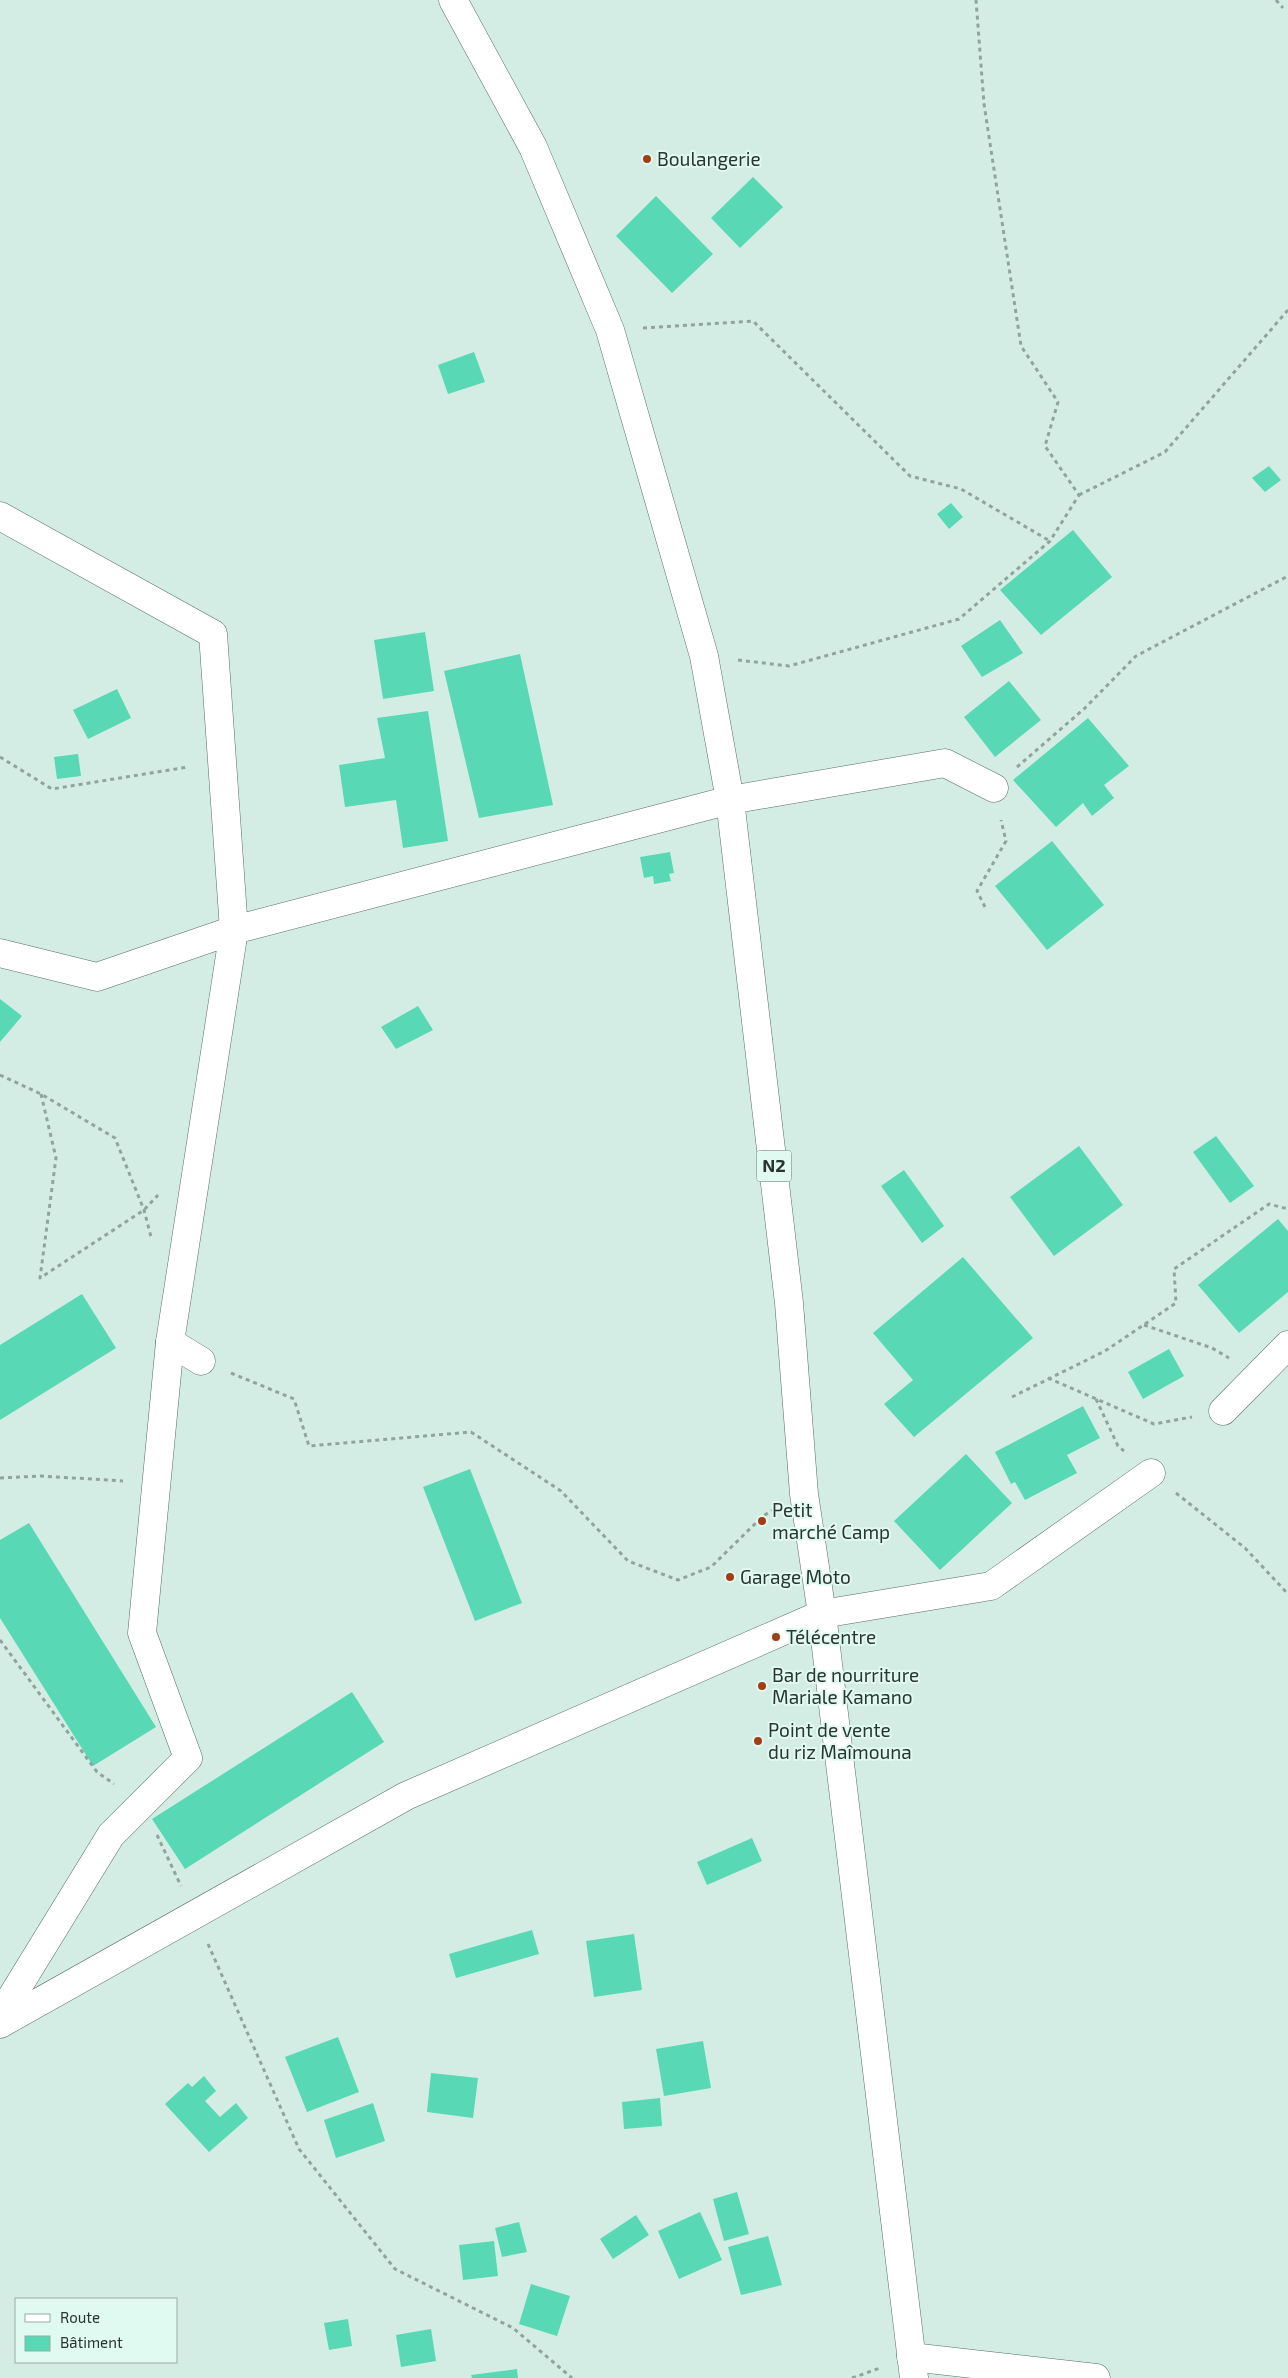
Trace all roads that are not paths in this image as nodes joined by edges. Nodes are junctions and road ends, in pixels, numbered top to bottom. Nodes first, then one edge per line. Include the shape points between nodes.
1 (453, 0) edge
2 (0, 516) edge
3 (994, 788) road end
4 (730, 800) junction
5 (234, 930) junction
6 (0, 953) edge
7 (170, 1342) junction
8 (1288, 1345) edge
9 (201, 1361) road end
10 (1223, 1411) road end
11 (1151, 1473) road end
12 (822, 1614) junction
13 (0, 2016) edge
14 (0, 2024) edge
15 (913, 2368) edge
16 (1096, 2378) edge

1 - 4 main road, N2 via 533,147 610,330 704,656
2 - 5 main road via 213,634
3 - 4 main road via 945,763
4 - 5 main road
4 - 12 main road, N2 via 788,1294 804,1494
5 - 6 main road via 97,977
5 - 7 main road
7 - 9 main road
7 - 13 main road via 142,1633 188,1758 111,1835
8 - 10 main road
11 - 12 main road via 992,1586
12 - 14 main road via 406,1796
12 - 15 main road, N2
15 - 16 main road

